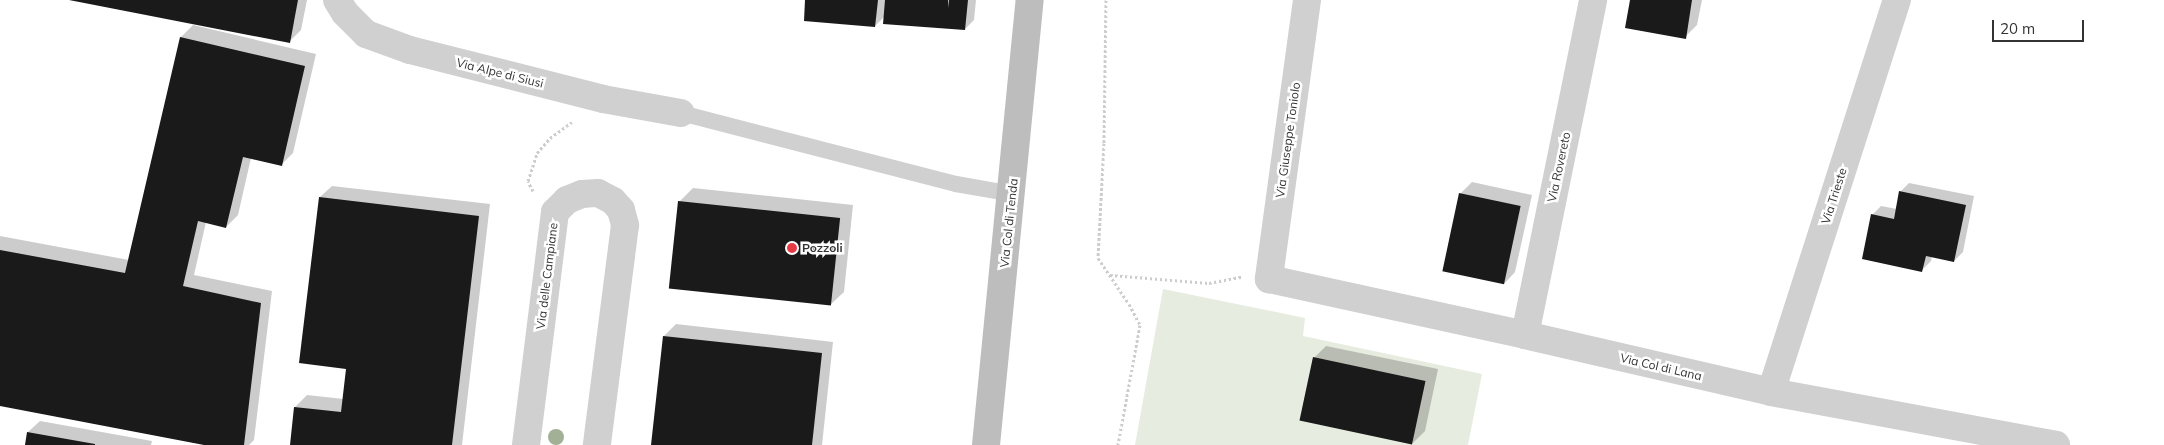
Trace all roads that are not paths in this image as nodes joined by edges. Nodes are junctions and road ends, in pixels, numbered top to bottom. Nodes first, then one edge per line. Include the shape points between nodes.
1 (336, 0) edge
2 (1030, 0) edge
3 (1307, 0) edge
4 (1593, 0) edge
5 (1896, 0) edge
6 (680, 113) joint
7 (1012, 194) junction
8 (1269, 279) joint
9 (1525, 334) junction
10 (1771, 392) junction
11 (526, 445) edge
12 (597, 445) edge
13 (986, 445) edge
14 (2056, 445) edge

1 - 6 street, Via Alpe di Siusi via 366,34 410,50 603,99
2 - 7 main road, Via Col di Tenda
3 - 8 street, Via Giuseppe Toniolo
4 - 9 street, Via Rovereto
5 - 10 street, Via Trieste
6 - 7 lane via 956,184
7 - 13 main road, Via Col di Tenda
8 - 9 street, Via Col di Lana
9 - 10 street, Via Col di Lana
10 - 14 street, Via Col di Lana
11 - 12 street, Via delle Campiane via 555,212 567,200 582,194 598,194 613,201 621,210 625,225

